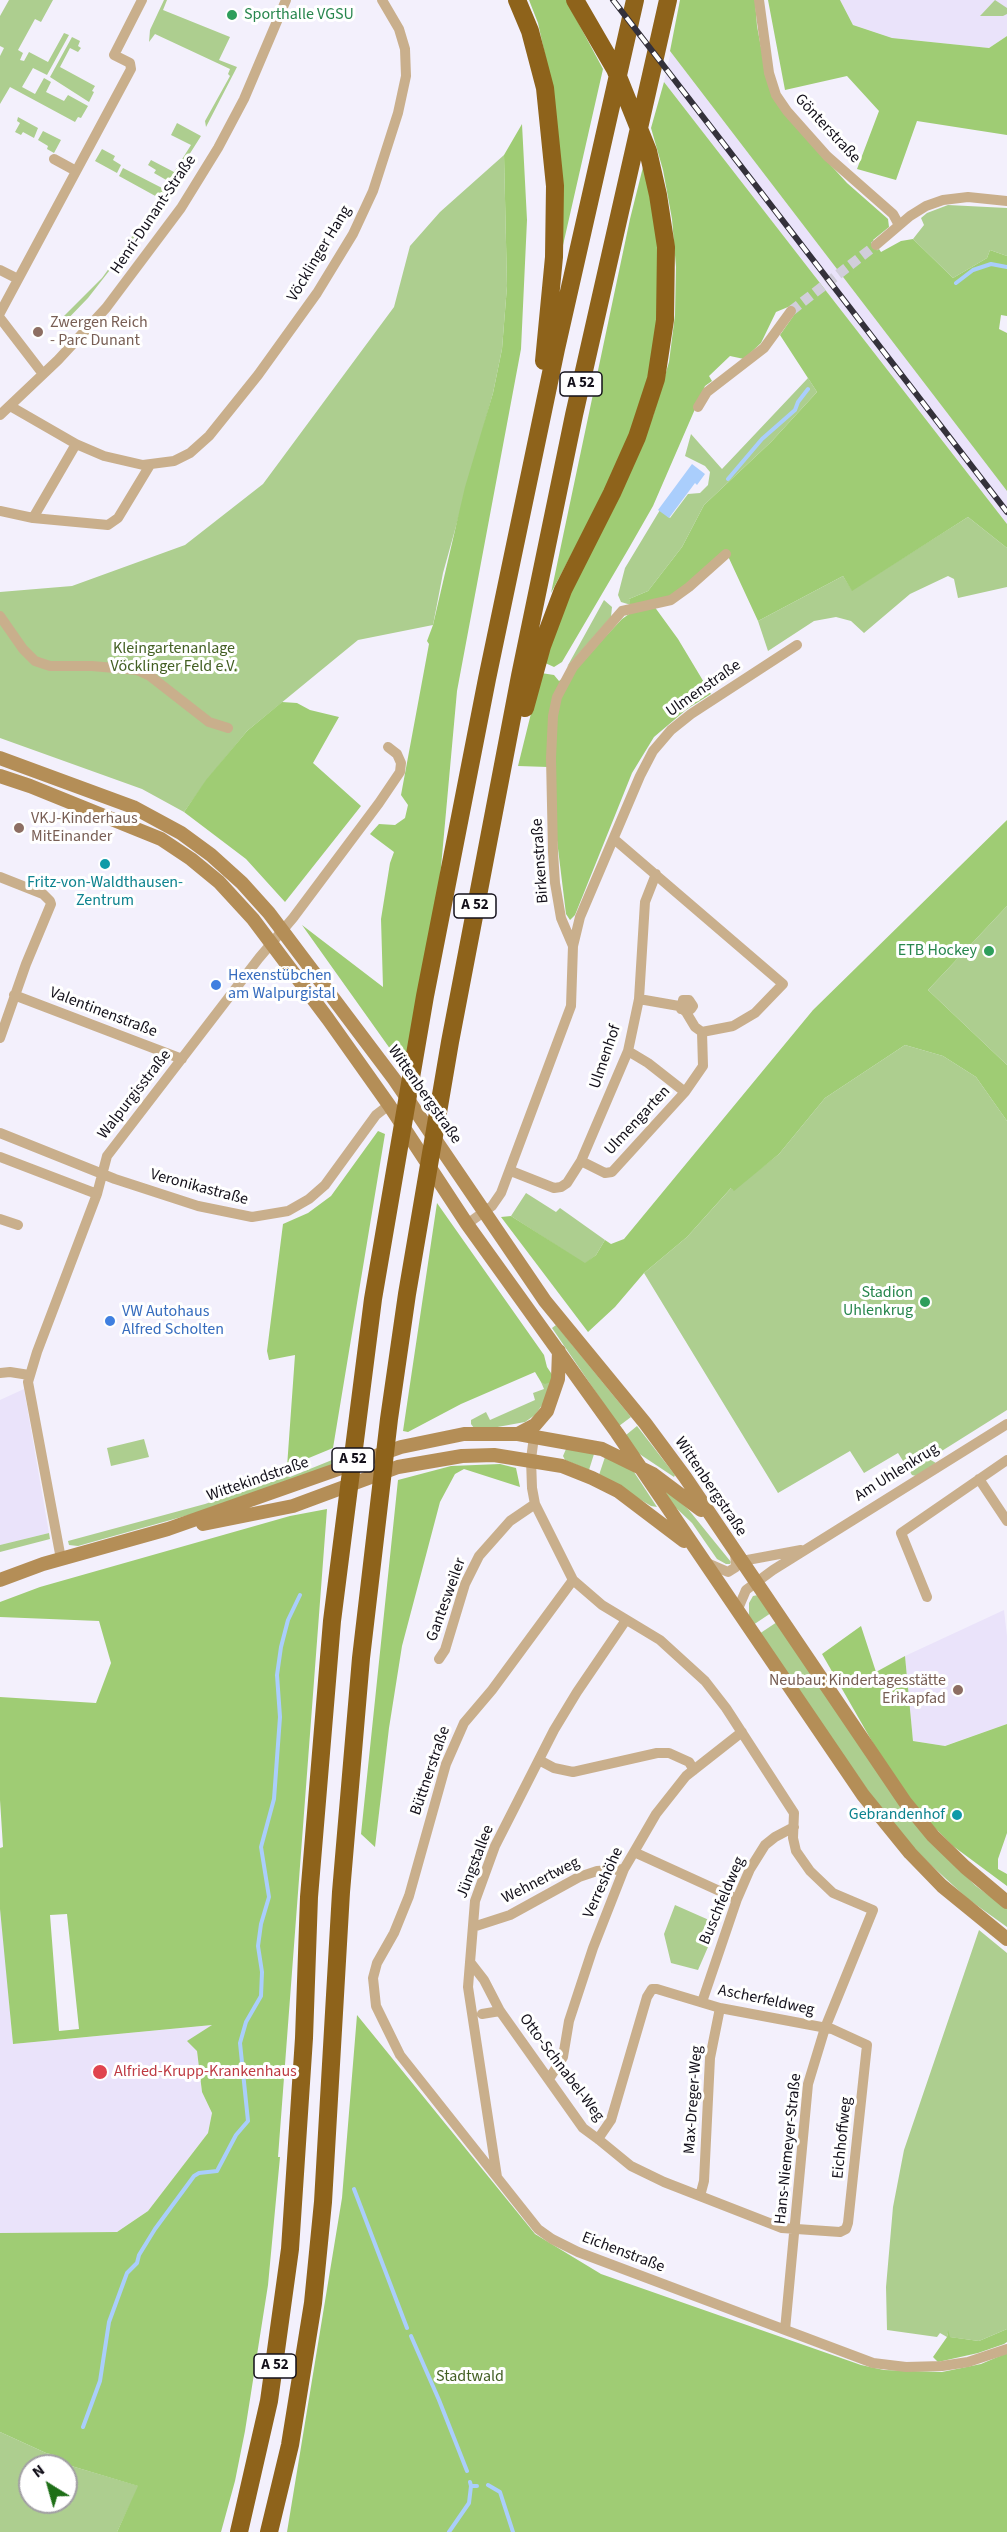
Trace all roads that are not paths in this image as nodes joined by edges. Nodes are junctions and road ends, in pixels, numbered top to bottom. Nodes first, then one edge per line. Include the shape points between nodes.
1 (142, 0) edge
2 (286, 0) edge
3 (382, 0) edge
4 (518, 0) edge
5 (635, 0) edge
6 (668, 0) edge
7 (759, 0) edge
8 (578, 6) edge
9 (54, 159) dead end
10 (76, 171) junction
11 (1007, 201) edge
12 (899, 225) junction
13 (876, 245) tunnel mouth
14 (0, 270) edge
15 (18, 279) junction
16 (791, 311) tunnel mouth
17 (0, 315) edge
18 (43, 374) junction
19 (10, 406) junction
20 (698, 407) dead end
21 (0, 415) edge
22 (538, 434) junction
23 (76, 444) junction
24 (150, 465) junction
25 (0, 511) edge
26 (33, 518) junction
27 (726, 554) dead end
28 (0, 616) edge
29 (797, 645) dead end
30 (228, 728) dead end
31 (388, 747) dead end
32 (0, 758) edge
33 (501, 771) junction
34 (0, 776) edge
35 (614, 839) junction
36 (656, 874) junction
37 (0, 877) edge
38 (283, 930) junction
39 (271, 943) junction
40 (573, 946) junction
41 (14, 995) junction
42 (639, 999) junction
43 (702, 1032) junction
44 (0, 1038) edge
45 (628, 1051) junction
46 (182, 1059) junction
47 (685, 1092) junction
48 (389, 1105) junction
49 (0, 1133) edge
50 (0, 1157) edge
51 (581, 1161) junction
52 (511, 1171) junction
53 (101, 1174) junction
54 (97, 1194) junction
55 (484, 1212) junction
56 (0, 1219) edge
57 (467, 1224) junction
58 (18, 1225) dead end
59 (559, 1351) junction
60 (0, 1373) edge
61 (29, 1376) junction
62 (1007, 1424) edge
63 (518, 1434) junction
64 (534, 1437) junction
65 (531, 1459) junction
66 (1007, 1460) edge
67 (639, 1466) junction
68 (979, 1479) junction
69 (535, 1504) junction
70 (710, 1517) junction
71 (1007, 1521) edge
72 (168, 1529) junction
73 (804, 1550) junction
74 (700, 1556) junction
75 (738, 1557) junction
76 (61, 1559) junction
77 (0, 1580) edge
78 (573, 1580) junction
79 (757, 1581) junction
80 (927, 1597) dead end
81 (737, 1611) junction
82 (626, 1620) junction
83 (439, 1659) dead end
84 (742, 1732) junction
85 (539, 1760) junction
86 (694, 1770) junction
87 (794, 1827) junction
88 (634, 1851) junction
89 (624, 1869) junction
90 (736, 1899) junction
91 (1007, 1902) edge
92 (473, 1927) junction
93 (1007, 1939) edge
94 (470, 1962) junction
95 (377, 1963) joint
96 (702, 2002) junction
97 (720, 2008) junction
98 (500, 2011) junction
99 (482, 2014) dead end
100 (825, 2028) junction
101 (549, 2079) junction
102 (598, 2139) junction
103 (498, 2180) junction
104 (700, 2196) junction
105 (796, 2229) junction
106 (785, 2330) junction
107 (1007, 2349) edge
108 (239, 2532) edge
109 (269, 2532) edge

1 - 10 street via 114,55 130,63 131,69
2 - 18 street, Henri-Dunant-Straße via 244,99 181,208 119,292
3 - 24 street, Vöcklinger Hang via 397,23 403,43 405,84 381,169 353,234 294,325 209,436 183,457
4 - 22 highway via 545,88 555,186 554,257
5 - 22 highway, A 52
6 - 33 highway, A 52 via 574,415
7 - 12 street, Gönterstraße via 769,73 782,103 820,149 893,214
8 - 33 highway via 615,69 651,162 663,222 667,268 665,320 651,397 625,466 558,602 518,734
9 - 10 street
10 - 15 street
11 - 12 street via 968,197 943,200 926,206
12 - 13 street
14 - 15 street
15 - 17 street
16 - 20 street via 764,348 707,392
17 - 18 street
18 - 19 street, Henri-Dunant-Straße
19 - 21 street, Henri-Dunant-Straße
19 - 23 street, Vöcklinger Hang
22 - 108 highway, A 52 via 425,996 373,1299 332,1622 309,1898 304,2038 288,2261 269,2401
23 - 24 street, Vöcklinger Hang via 120,460
23 - 26 street
24 - 26 street via 114,523
25 - 26 street
27 - 40 street, Birkenstraße via 670,600 622,611 573,668 557,697 551,758 555,883 561,918
28 - 30 street via 34,662 137,670 209,722
29 - 35 street, Ulmenstraße via 671,730 653,751
31 - 38 street, Walpurgisstraße via 397,754 400,772
32 - 38 main road, Wittenbergstraße via 133,807 181,833 242,883
33 - 109 highway, A 52 via 424,1191 389,1419 352,1757 316,2280 297,2407
34 - 39 main road via 161,839 219,882
35 - 36 street
35 - 40 street, Ulmenstraße via 580,917
36 - 42 street, Ulmenhof via 645,902
36 - 43 street via 783,984 755,1013 733,1026
37 - 41 street via 43,894 50,901 49,913
38 - 39 street, Walpurgisstraße
38 - 55 main road, Wittenbergstraße via 394,1079
39 - 46 street, Walpurgisstraße
39 - 48 main road
40 - 52 street, Birkenstraße via 572,1006
41 - 44 street
41 - 46 street, Valentinenstraße
42 - 43 street via 684,1010
42 - 45 street, Ulmenhof
43 - 47 street, Ulmengarten via 703,1066
45 - 47 street, Ulmengarten
45 - 51 street, Ulmenhof
46 - 53 street, Walpurgisstraße via 107,1156
47 - 51 street, Ulmengarten via 612,1172 605,1173
48 - 53 street, Veronikastraße via 376,1115 325,1185 288,1211 252,1217 231,1214
48 - 57 main road
49 - 53 street, Veronikastraße
50 - 54 street
51 - 52 street, Ulmenhof via 561,1187 554,1188
52 - 55 street, Birkenstraße via 501,1193
53 - 54 street, Walpurgisstraße
54 - 61 street, Walpurgisstraße
55 - 57 street, Birkenstraße
55 - 70 main road, Wittenbergstraße via 545,1301 645,1423
56 - 58 street
57 - 59 main road
59 - 63 main road via 553,1398 535,1425
59 - 67 main road
60 - 61 street
61 - 76 street, Walpurgisstraße
62 - 73 street, Am Uhlenkrug
63 - 64 main road, Wittekindstraße
63 - 72 main road, Wittekindstraße via 464,1434 401,1447
64 - 65 street
64 - 67 main road, Wittekindstraße via 602,1449
65 - 69 street
65 - 72 main road, Wittekindstraße via 462,1456 398,1467 292,1506
65 - 74 main road, Wittekindstraße via 562,1466 618,1491
66 - 68 street
67 - 70 main road, Wittekindstraße
67 - 74 main road
68 - 71 street
68 - 80 street via 901,1533
69 - 78 street
69 - 83 street, Gantesweiler via 510,1521 479,1556 465,1584 446,1650
70 - 75 main road, Wittenbergstraße
72 - 76 main road, Wittekindstraße
73 - 75 street, Am Uhlenkrug
73 - 79 street, Am Uhlenkrug
74 - 75 street, Wittenbergstraße via 728,1572 735,1567
74 - 81 main road
75 - 79 main road, Wittenbergstraße
76 - 77 main road, Wittekindstraße
78 - 82 street
78 - 95 street, Büttnerstraße via 464,1723 446,1764 409,1896
79 - 81 street, Am Uhlenkrug via 746,1590
79 - 91 main road, Wittenbergstraße via 905,1802 941,1844
81 - 93 main road via 884,1823 942,1886
82 - 84 street via 660,1640 691,1666
82 - 85 street, Jüngstallee via 577,1692
84 - 86 street, Verreshöhe
84 - 87 street via 794,1813
85 - 86 street via 573,1772 669,1753 689,1762
85 - 92 street, Jüngstallee via 495,1846 475,1901
86 - 88 street, Verreshöhe via 656,1814
87 - 90 street, Buschfeldweg via 765,1845
87 - 100 street, Hans-Niemeyer-Straße via 796,1851 810,1871 833,1893 873,1910
88 - 89 street, Verreshöhe
88 - 90 street
89 - 92 street, Wehnertweg via 579,1877 510,1915
89 - 101 street, Verreshöhe via 568,2021 563,2057
90 - 96 street, Buschfeldweg
92 - 94 street, Jüngstallee
94 - 98 street, Otto-Schnabel-Weg
94 - 103 street, Jüngstallee via 471,2016
95 - 103 street, Eichenstraße via 376,2006 400,2055
96 - 97 street, Ascherfeldweg
96 - 102 street, Ascherfeldweg via 657,1989 649,1992 611,2120
97 - 100 street, Ascherfeldweg
97 - 104 street, Max-Dreger-Weg via 711,2058
98 - 99 street, Otto-Schnabel-Weg
98 - 101 street, Otto-Schnabel-Weg
100 - 105 street, Hans-Niemeyer-Straße via 808,2084
100 - 105 street, Eichhoffweg via 864,2042 867,2049 848,2223 840,2232
101 - 102 street, Otto-Schnabel-Weg via 583,2128
102 - 104 street, Otto-Schnabel-Weg via 631,2166
103 - 106 street, Eichenstraße via 538,2229 557,2242
104 - 105 street, Otto-Schnabel-Weg via 782,2228
105 - 106 street, Hans-Niemeyer-Straße
106 - 107 street, Eichenstraße via 890,2366 955,2364

